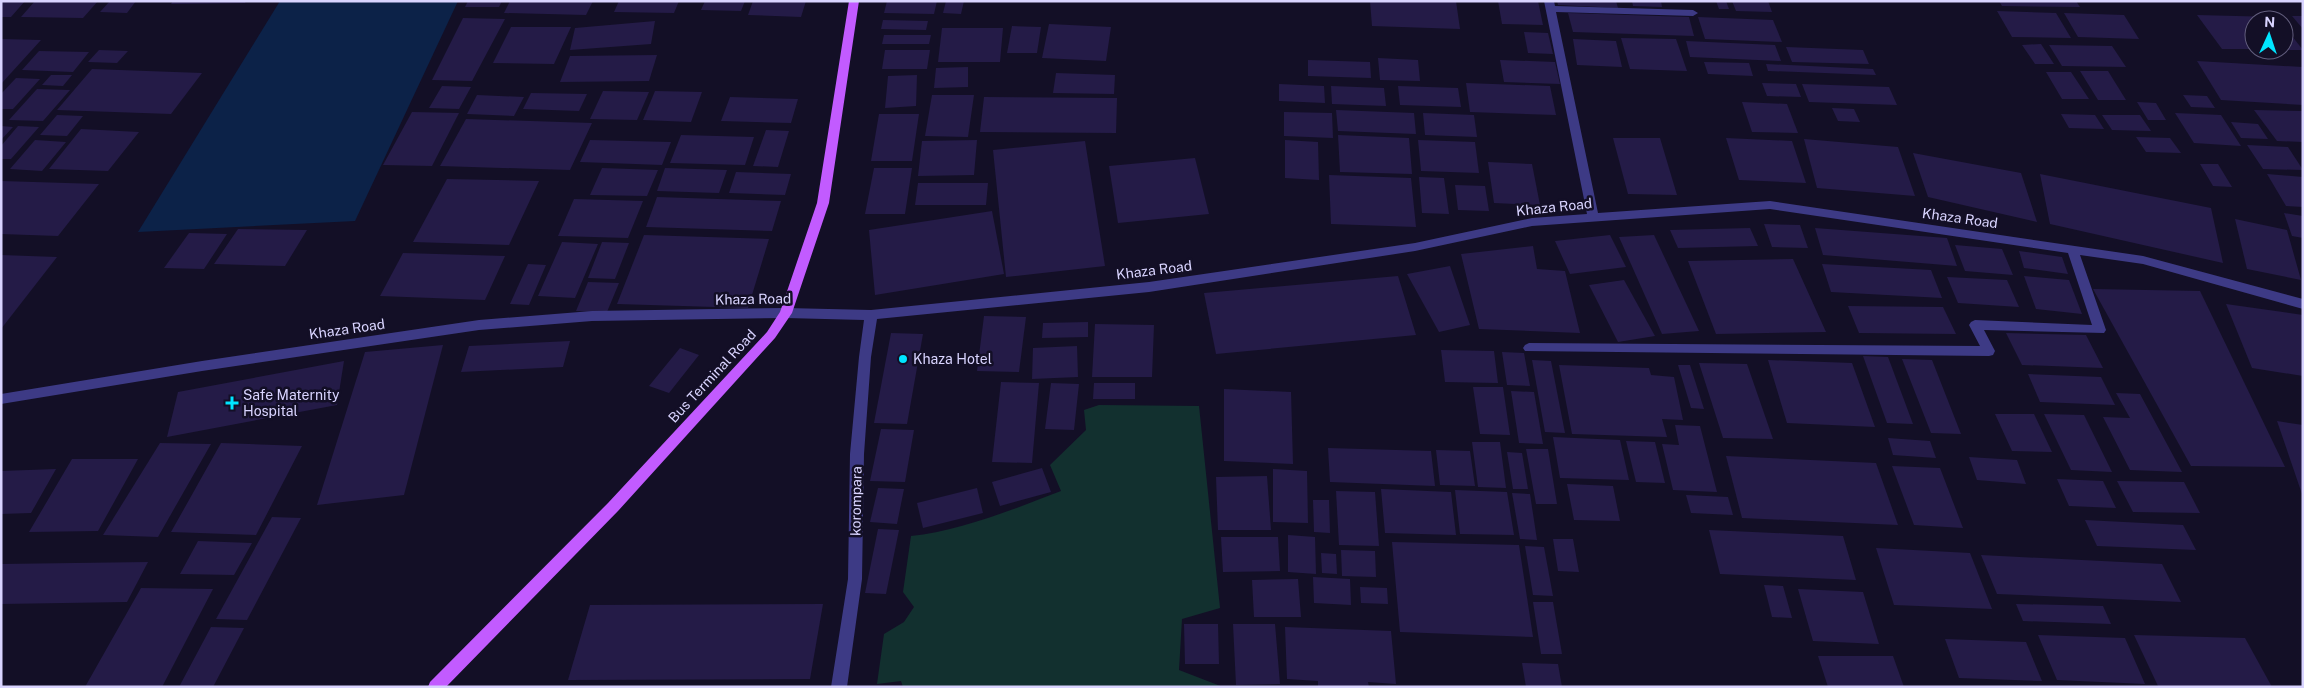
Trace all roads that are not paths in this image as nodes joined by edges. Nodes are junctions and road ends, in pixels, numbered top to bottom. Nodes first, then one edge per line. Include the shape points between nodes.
1 (854, 1) edge
2 (1549, 5) edge
3 (1693, 13) dead end
4 (1593, 217) junction
5 (2072, 249) junction
6 (2303, 304) edge
7 (786, 313) junction
8 (871, 315) junction
9 (1529, 348) dead end
10 (1, 398) edge
11 (435, 687) edge
12 (839, 687) edge

1 - 7 main road, Bus Terminal Road via 823,203
2 - 3 street
2 - 4 street
4 - 5 street, Khaza Road via 1770,206
4 - 8 street, Khaza Road via 1532,222 1415,247 1149,286
5 - 6 street, Khaza Road via 2143,260
5 - 9 street via 2100,330 1975,325 1989,350
7 - 8 street, Khaza Road
7 - 10 street, Khaza Road via 592,316 479,325
7 - 11 main road, Bus Terminal Road via 770,335 612,507
8 - 12 street, korompara via 857,454 855,579

